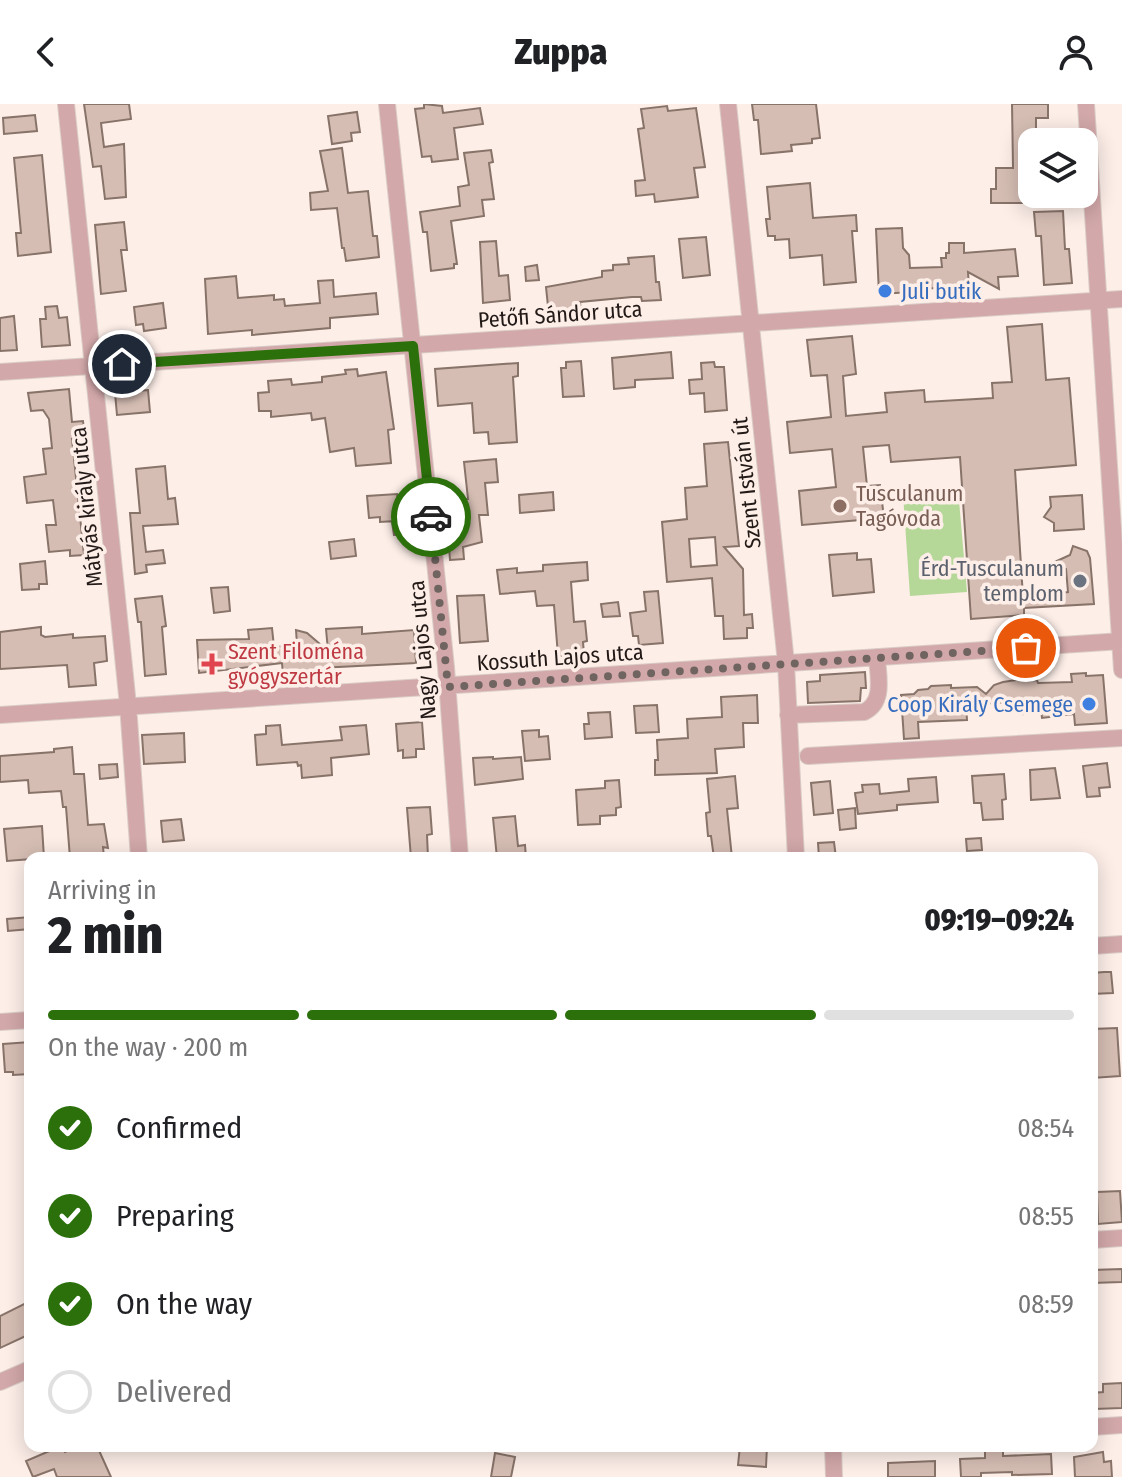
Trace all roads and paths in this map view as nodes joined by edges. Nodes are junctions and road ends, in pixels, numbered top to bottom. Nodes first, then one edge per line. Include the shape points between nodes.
1 (66, 104) edge
2 (387, 104) edge
3 (728, 104) edge
4 (1086, 104) edge
5 (1122, 299) edge
6 (1099, 301) junction
7 (751, 323) junction
8 (413, 346) junction
9 (93, 366) junction
10 (0, 372) edge
11 (1120, 642) edge
12 (877, 657) junction
13 (786, 663) junction
14 (1122, 670) edge
15 (448, 687) junction
16 (128, 705) junction
17 (0, 715) edge
18 (788, 715) junction
19 (1122, 738) edge
20 (808, 756) dead end
21 (139, 852) edge
22 (460, 852) edge
23 (796, 852) edge
24 (1122, 944) edge
25 (1098, 946) edge
26 (24, 1020) edge
27 (0, 1022) edge
28 (1122, 1238) edge
29 (1098, 1240) edge
30 (24, 1372) edge
31 (0, 1382) edge
32 (1122, 1425) edge
33 (1098, 1427) edge
34 (833, 1452) edge
35 (834, 1477) edge

1 - 9 street, Mátyás király utca
2 - 8 street, Nagy Lajos utca
3 - 7 street, Szent István út
4 - 6 street
5 - 6 street, Petőfi Sándor utca
6 - 7 street, Petőfi Sándor utca
6 - 11 street
7 - 8 street, Petőfi Sándor utca
7 - 13 street, Szent István út
8 - 9 street, Petőfi Sándor utca
8 - 15 street, Nagy Lajos utca
9 - 10 street, Petőfi Sándor utca
9 - 16 street, Mátyás király utca
11 - 12 street, Kossuth Lajos utca
11 - 14 street
12 - 13 street, Kossuth Lajos utca
12 - 18 street via 878,692 872,708
13 - 15 street, Kossuth Lajos utca
13 - 18 street, Szent István út
15 - 16 street, Kossuth Lajos utca
15 - 22 street, Nagy Lajos utca
16 - 17 street, Kossuth Lajos utca
16 - 21 street, Mátyás király utca
18 - 23 street, Szent István út
19 - 20 street
24 - 25 street
26 - 27 street
28 - 29 street
30 - 31 street
32 - 33 street
34 - 35 street

